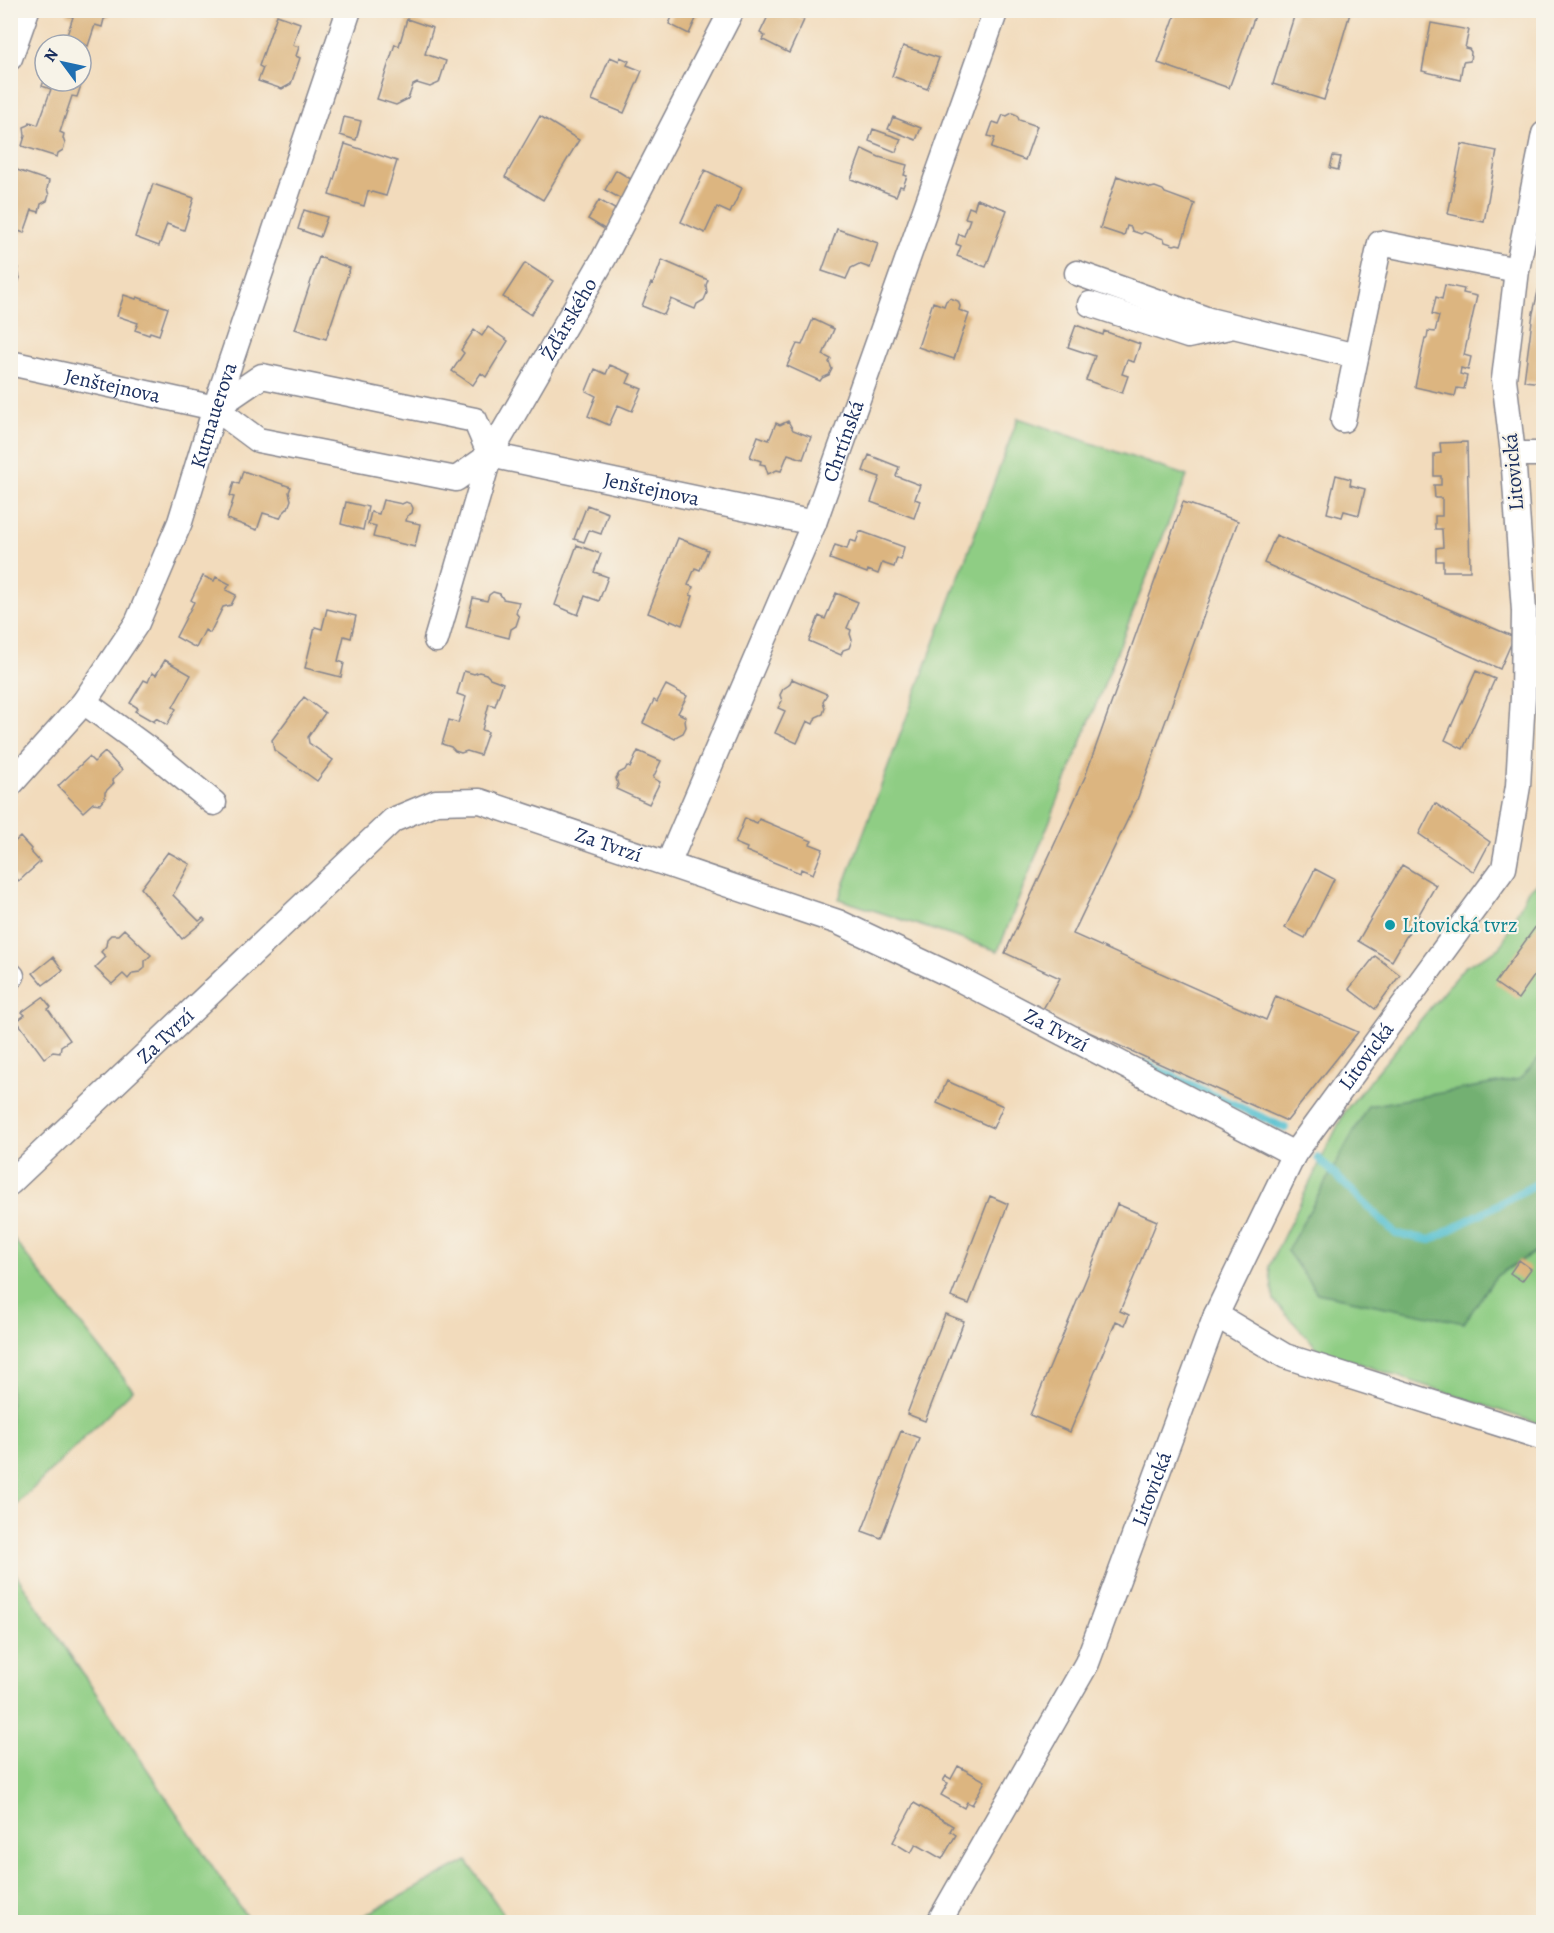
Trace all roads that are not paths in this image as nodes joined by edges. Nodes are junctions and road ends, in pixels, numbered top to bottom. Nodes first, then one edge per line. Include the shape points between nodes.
1 (27, 10) edge
2 (349, 10) edge
3 (732, 10) edge
4 (996, 10) edge
5 (10, 58) edge
6 (1544, 134) edge
7 (1517, 270) junction
8 (1077, 273) dead end
9 (1090, 304) dead end
10 (1234, 326) junction
11 (1356, 356) junction
12 (10, 363) edge
13 (215, 408) junction
14 (1343, 420) dead end
15 (1513, 454) junction
16 (1544, 454) edge
17 (490, 455) junction
18 (814, 523) junction
19 (1537, 612) edge
20 (436, 640) dead end
21 (84, 702) junction
22 (10, 785) edge
23 (214, 803) dead end
24 (668, 864) junction
25 (1294, 1154) junction
26 (10, 1183) edge
27 (1216, 1315) junction
28 (1544, 1438) edge
29 (939, 1923) edge

1 - 5 street
2 - 13 street, Kutnauerova
3 - 17 street, Žďárského via 604,258
4 - 18 street, Chrtínská
6 - 7 street, Litovická
7 - 11 street via 1380,243
7 - 15 street, Litovická via 1504,379
8 - 10 street
9 - 10 street via 1188,336
10 - 11 street
11 - 14 street
12 - 13 street, Jenštejnova
13 - 17 street, Jenštejnova via 258,440 456,479
13 - 17 street via 262,376 475,420
13 - 21 street, Kutnauerova via 180,522 137,623
15 - 16 street
15 - 19 street, Litovická
17 - 18 street, Jenštejnova
17 - 20 street, Žďárského
18 - 24 street, Chrtínská
19 - 25 street, Litovická via 1523,697 1518,786 1504,868
21 - 22 street, Kutnauerova
21 - 23 street
24 - 25 street, Za Tvrzí via 838,922 963,981
24 - 26 street, Za Tvrzí via 480,801 436,802 393,820
25 - 27 street, Litovická
27 - 28 street via 1286,1356
27 - 29 street, Litovická via 1087,1663

